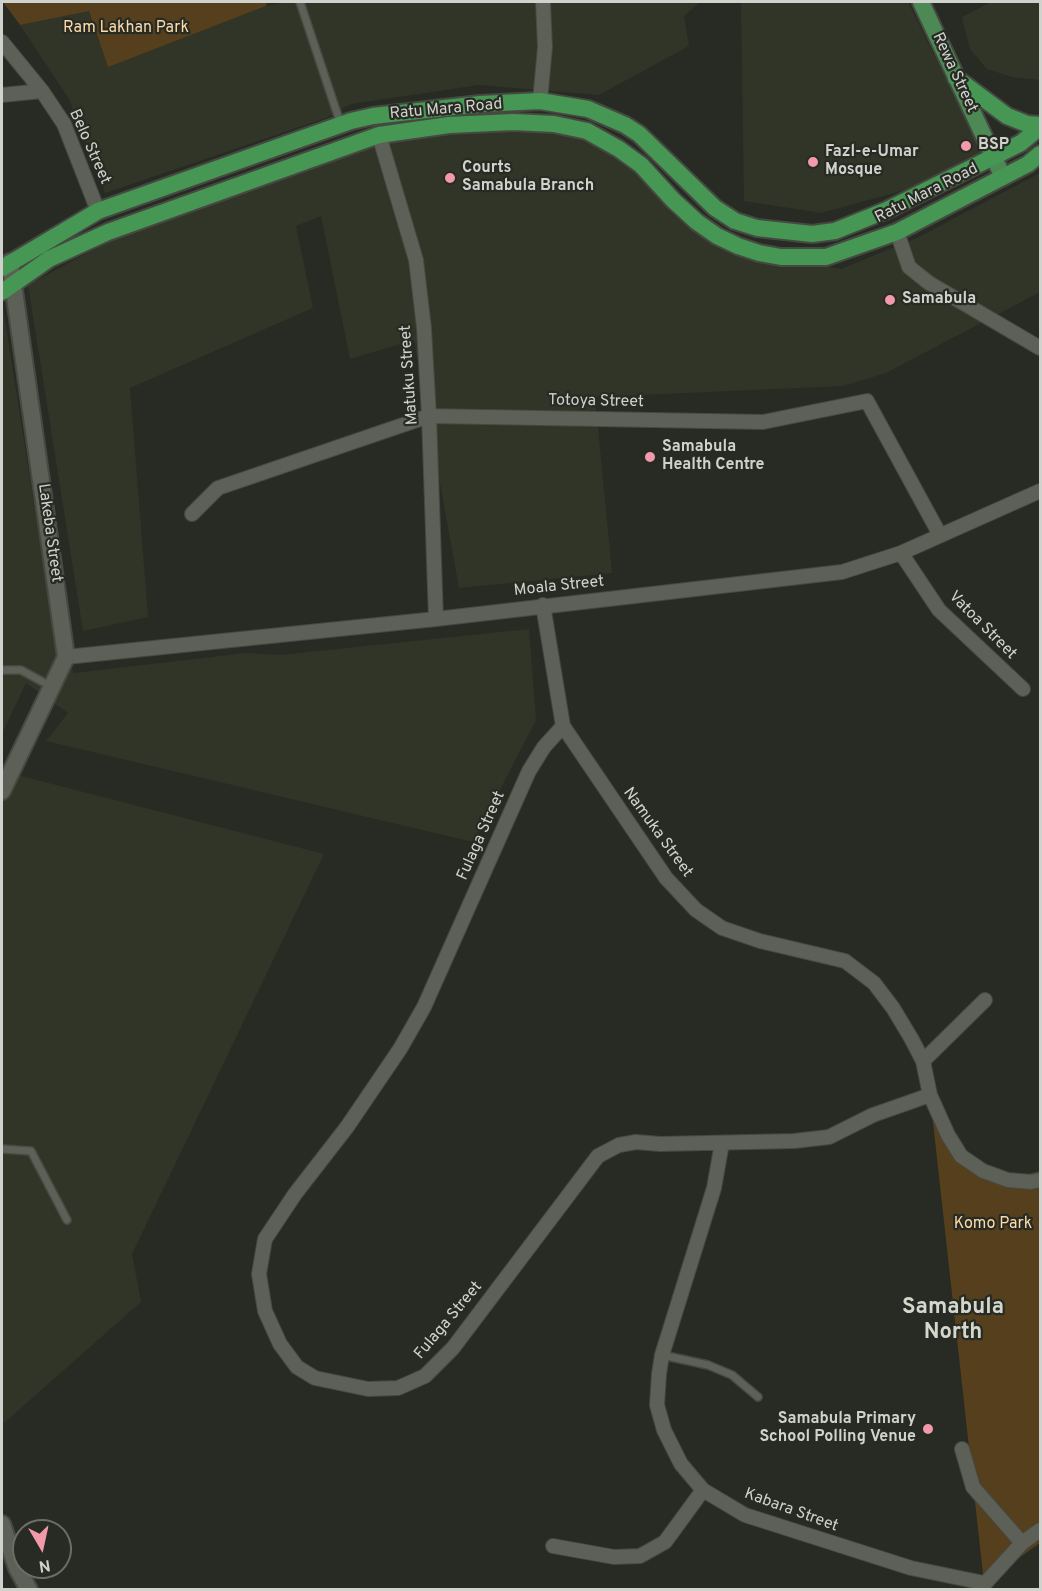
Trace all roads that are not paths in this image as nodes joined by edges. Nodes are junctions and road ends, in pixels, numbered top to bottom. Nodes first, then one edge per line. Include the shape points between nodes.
1 (300, 2) edge
2 (543, 2) edge
3 (921, 2) edge
4 (2, 42) edge
5 (956, 78) junction
6 (42, 91) junction
7 (2, 95) edge
8 (540, 101) junction
9 (341, 124) junction
10 (1041, 126) edge
11 (379, 135) junction
12 (1041, 154) edge
13 (993, 158) junction
14 (1003, 177) junction
15 (887, 210) junction
16 (98, 211) junction
17 (108, 232) junction
18 (897, 232) junction
19 (6, 265) edge
20 (7, 288) edge
21 (1041, 348) edge
22 (429, 416) junction
23 (1041, 491) edge
24 (192, 514) dead end
25 (940, 535) junction
26 (901, 553) junction
27 (543, 605) junction
28 (436, 619) junction
29 (66, 657) junction
30 (2, 669) edge
31 (52, 687) junction
32 (1023, 689) dead end
33 (563, 726) junction
34 (2, 791) edge
35 (985, 1000) dead end
36 (923, 1061) junction
37 (930, 1095) junction
38 (722, 1143) junction
39 (2, 1149) edge
40 (1041, 1180) edge
41 (68, 1220) dead end
42 (662, 1355) junction
43 (758, 1397) dead end
44 (962, 1449) dead end
45 (703, 1491) junction
46 (2, 1524) edge
47 (1041, 1530) edge
48 (1022, 1543) junction
49 (554, 1546) dead end
50 (981, 1586) edge
51 (29, 1590) edge

1 - 9 lane
2 - 8 street via 545,47
3 - 5 main road, Rewa Street
4 - 6 street, Belo Street
5 - 10 highway via 1007,116
5 - 13 main road, Rewa Street
6 - 7 street
6 - 16 street, Belo Street via 64,124
8 - 9 highway, Ratu Mara Road via 420,110
8 - 15 highway, Ratu Mara Road via 588,109 625,125 714,208 757,228 812,234 835,231
9 - 16 highway, Ratu Mara Road
10 - 13 highway, Ratu Mara Road via 1021,143
11 - 17 highway, Ratu Mara Road
11 - 18 highway, Ratu Mara Road via 457,124 513,122 587,131 641,165 697,222 717,236 759,253 826,257
11 - 22 street, Matuku Street via 416,260
12 - 14 highway, Ratu Mara Road
13 - 14 main road, Rewa Street
13 - 15 highway, Ratu Mara Road
14 - 18 highway, Ratu Mara Road
15 - 18 highway
16 - 17 highway
16 - 19 highway, Ratu Mara Road
17 - 20 highway, Ratu Mara Road via 49,259
18 - 21 street via 909,267 929,283
19 - 20 main road, Lakeba Street
20 - 29 main road, Lakeba Street
22 - 24 street, Totoya Street via 218,488
22 - 25 street, Totoya Street via 763,422 867,401
22 - 28 street, Matuku Street
23 - 25 street, Moala Street
25 - 26 street, Moala Street
26 - 27 street, Moala Street via 812,577
26 - 32 street, Vatoa Street via 939,610
27 - 28 street, Moala Street
27 - 33 street, Namuka Street
28 - 29 street, Moala Street
29 - 31 main road
30 - 31 lane via 21,670
31 - 34 main road
33 - 36 street, Namuka Street via 666,878 696,910 723,928 760,941 845,961 874,983
33 - 38 street, Fulaga Street via 529,771 424,1007 400,1049 266,1239 259,1274 265,1311 280,1344 297,1366 315,1378 368,1389 398,1388 426,1376 453,1348 598,1156 619,1145 636,1142
35 - 36 street
36 - 37 street, Namuka Street
37 - 38 street, Fulaga Street via 873,1115 829,1137
37 - 40 street, Namuka Street via 961,1156 983,1171 1008,1180
38 - 42 street, Kabara Street via 714,1188
39 - 41 lane via 31,1151
42 - 43 lane via 708,1365 732,1375
42 - 45 street, Kabara Street via 657,1405 664,1430 681,1464
44 - 48 street via 973,1487
45 - 49 street via 665,1542 640,1556 614,1557
45 - 50 street, Kabara Street via 745,1515
46 - 51 main road via 17,1569
47 - 48 street
48 - 50 street

